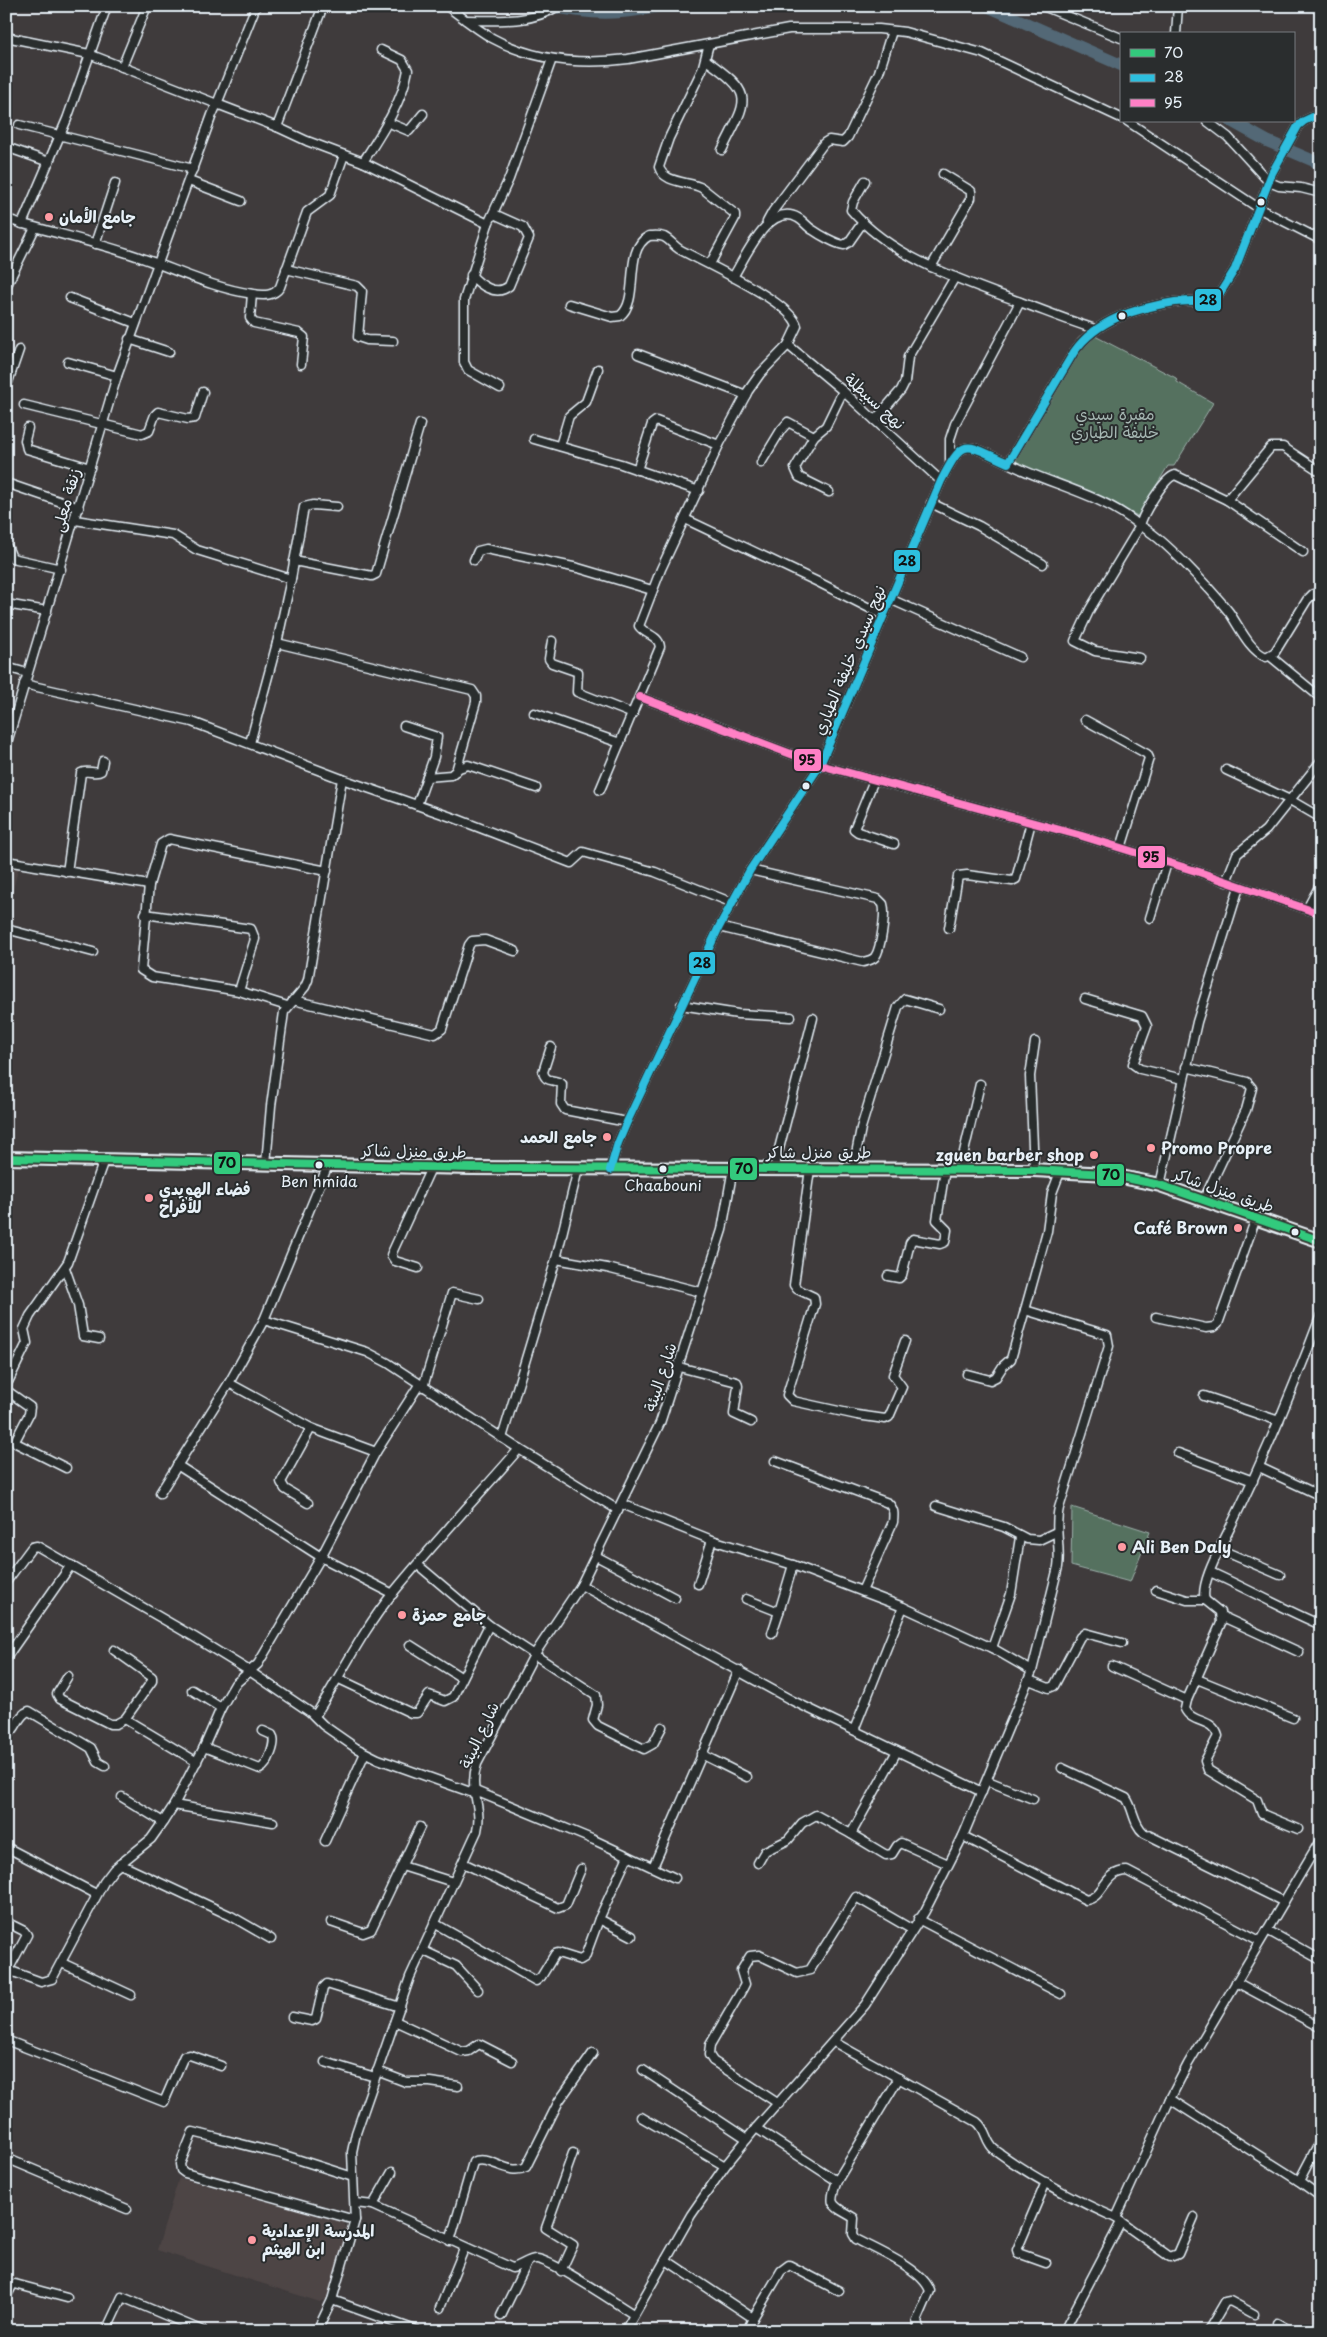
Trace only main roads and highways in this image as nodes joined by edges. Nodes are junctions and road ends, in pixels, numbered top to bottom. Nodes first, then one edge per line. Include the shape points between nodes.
1 (6, 1158) edge
2 (1321, 1241) edge

1 - 2 main road, طريق منزل شاكر via 431,1168 853,1168 1107,1174 1160,1185

